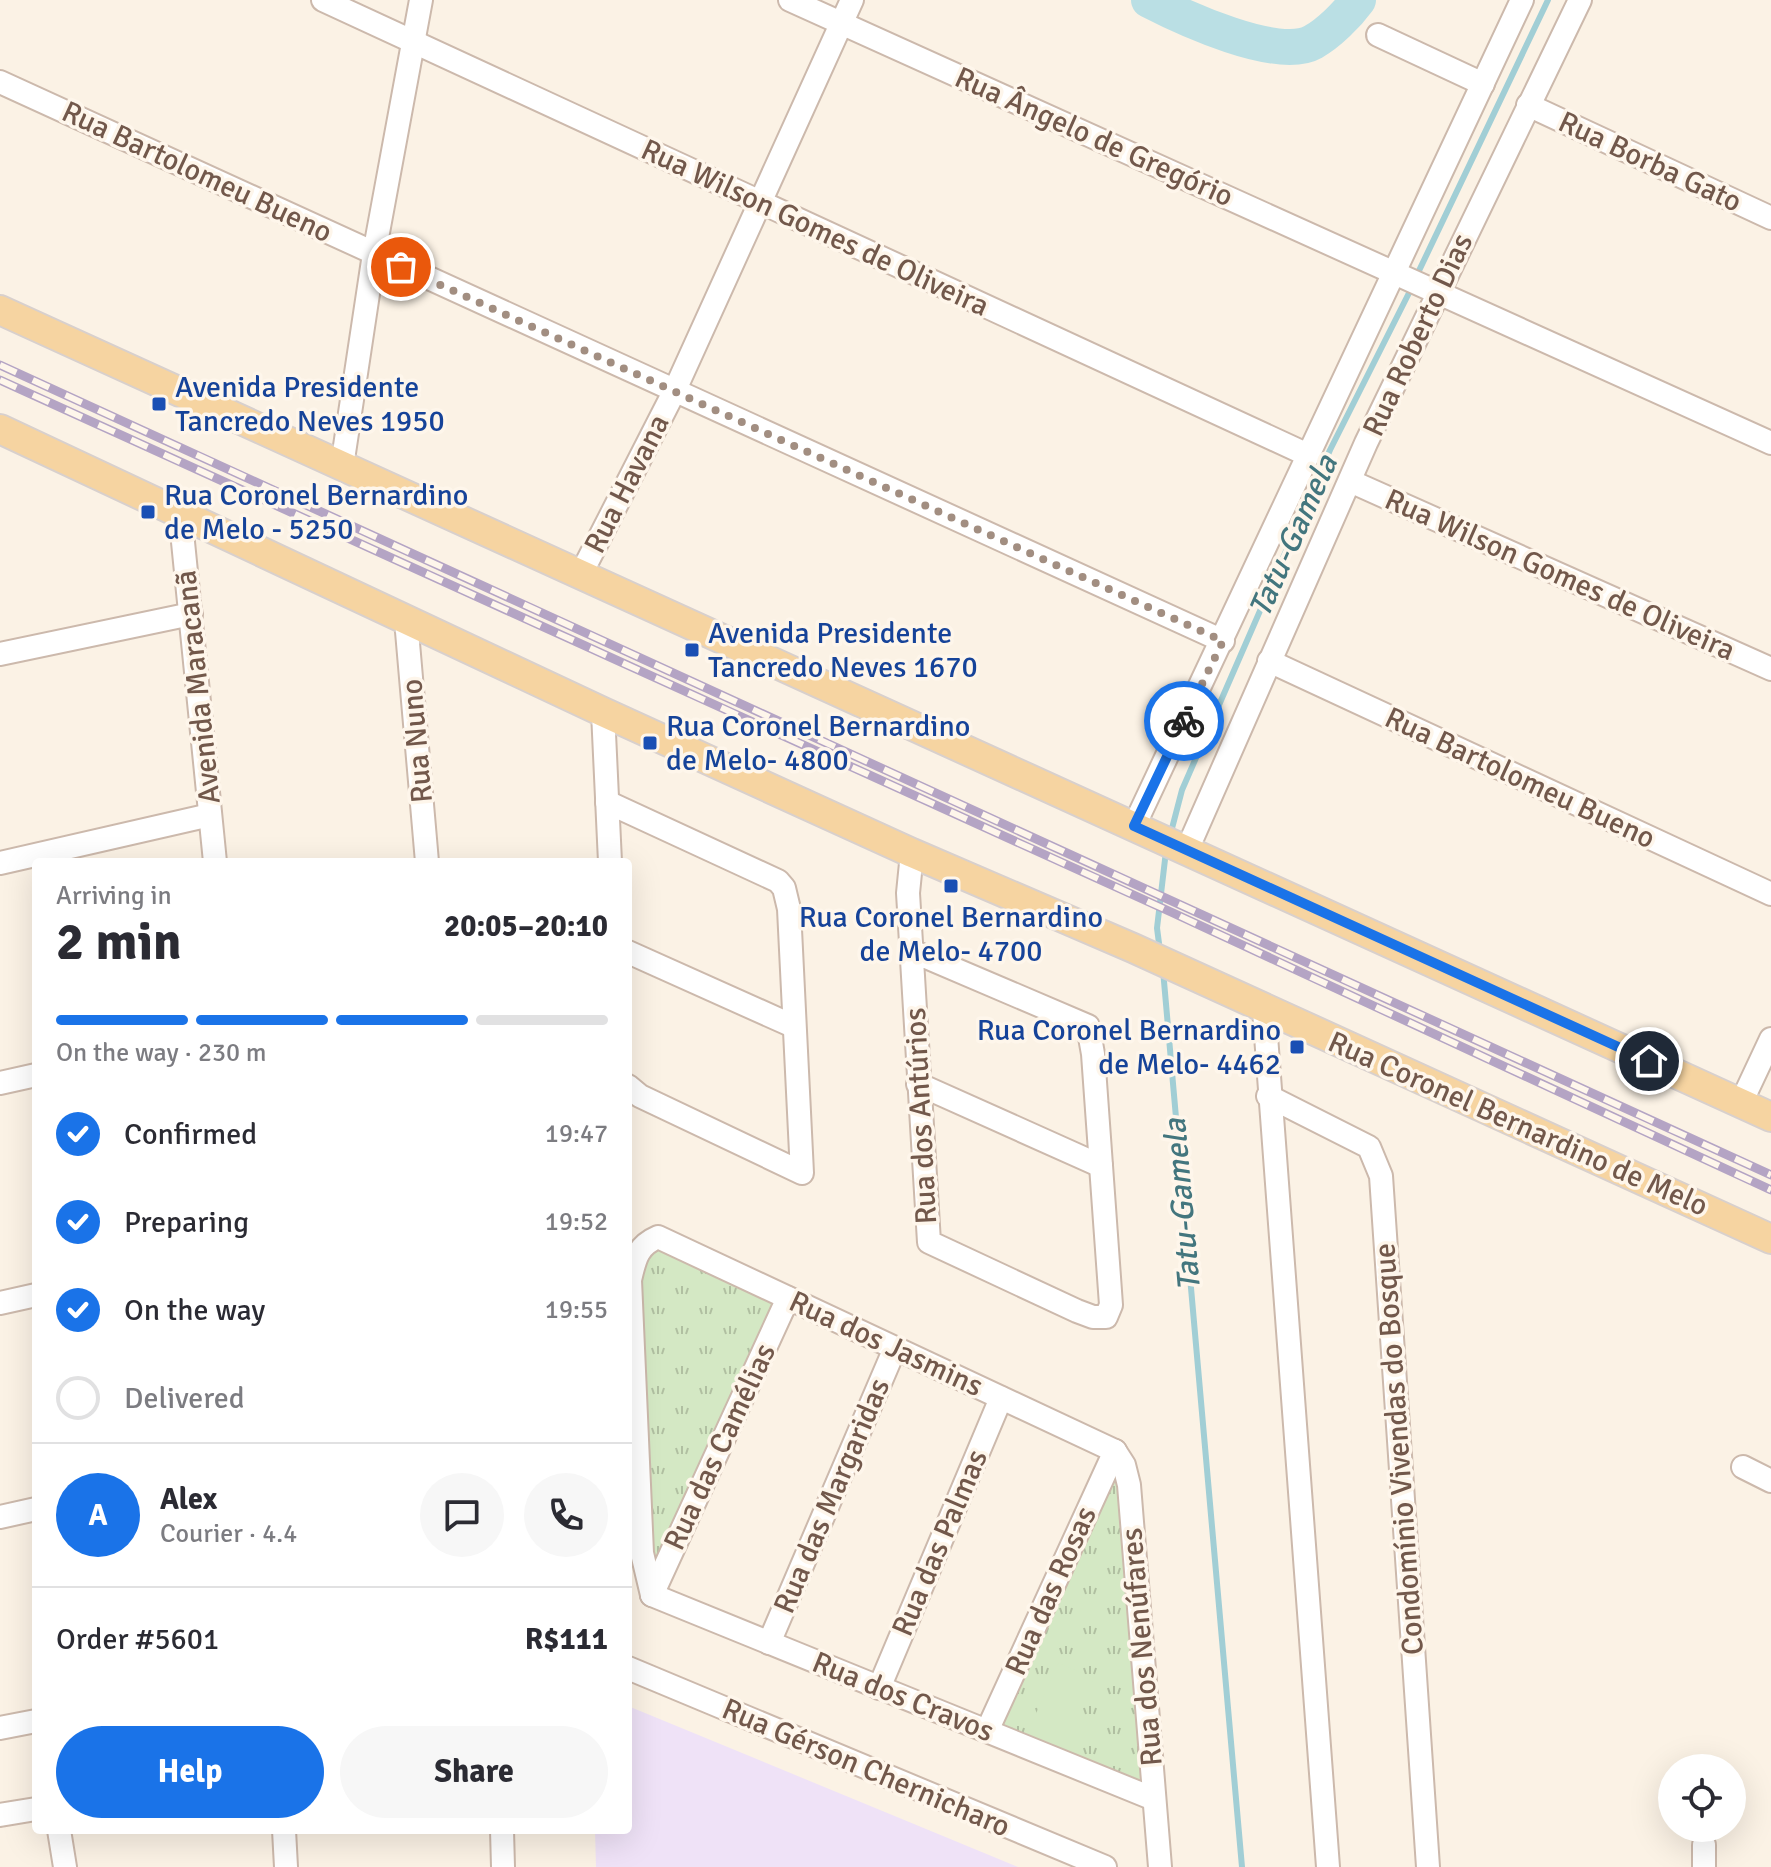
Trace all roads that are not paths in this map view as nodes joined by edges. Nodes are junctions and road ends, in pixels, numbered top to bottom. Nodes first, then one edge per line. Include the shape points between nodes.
1 (323, 0) edge
2 (421, 0) edge
3 (790, 0) edge
4 (852, 0) edge
5 (1522, 0) edge
6 (1580, 0) edge
7 (841, 23) junction
8 (1378, 35) dead end
9 (413, 41) junction
10 (0, 82) edge
11 (1483, 84) junction
12 (1528, 105) junction
13 (758, 202) junction
14 (1771, 218) edge
15 (374, 254) junction
16 (1395, 274) junction
17 (1433, 293) junction
18 (0, 310) edge
19 (674, 392) junction
20 (0, 429) edge
21 (1771, 443) edge
22 (1308, 455) junction
23 (342, 466) junction
24 (1350, 481) junction
25 (180, 512) junction
26 (581, 574) junction
27 (191, 614) junction
28 (406, 620) junction
29 (1223, 641) junction
30 (0, 654) edge
31 (1269, 661) junction
32 (1771, 669) edge
33 (603, 712) junction
34 (607, 802) junction
35 (210, 815) junction
36 (1137, 827) junction
37 (1183, 848) junction
38 (912, 853) junction
39 (215, 858) edge
40 (427, 858) edge
41 (610, 858) edge
42 (0, 863) edge
43 (1771, 894) edge
44 (912, 951) junction
45 (632, 954) edge
46 (1264, 1009) junction
47 (793, 1026) junction
48 (1771, 1039) edge
49 (32, 1076) edge
50 (0, 1083) edge
51 (918, 1084) junction
52 (632, 1089) edge
53 (1268, 1096) junction
54 (1741, 1103) junction
55 (1771, 1117) edge
56 (1101, 1166) junction
57 (1771, 1239) edge
58 (632, 1272) edge
59 (32, 1296) edge
60 (788, 1298) junction
61 (0, 1303) edge
62 (632, 1326) edge
63 (895, 1348) junction
64 (1001, 1398) junction
65 (1115, 1451) junction
66 (1743, 1467) dead end
67 (1771, 1481) edge
68 (32, 1510) edge
69 (0, 1517) edge
70 (652, 1595) junction
71 (769, 1643) junction
72 (632, 1670) edge
73 (879, 1688) junction
74 (32, 1722) edge
75 (0, 1728) edge
76 (987, 1731) junction
77 (1154, 1799) junction
78 (32, 1810) edge
79 (0, 1815) edge
80 (60, 1834) edge
81 (284, 1834) edge
82 (502, 1834) edge
83 (1159, 1856) edge
84 (65, 1867) edge
85 (286, 1867) edge
86 (503, 1867) edge
87 (1105, 1867) edge
88 (1328, 1867) edge
89 (1428, 1867) edge

1 - 9 street, Rua Wilson Gomes de Oliveira
2 - 9 street
3 - 7 street, Rua Ângelo de Gregório
4 - 7 street, Rua Havana
5 - 11 street, Rua Roberto Dias
6 - 12 street, Rua Roberto Dias
7 - 13 street, Rua Havana
7 - 16 street, Rua Ângelo de Gregório
8 - 11 street
9 - 13 street, Rua Wilson Gomes de Oliveira
9 - 15 street
10 - 15 street, Rua Bartolomeu Bueno
11 - 16 street, Rua Roberto Dias
12 - 14 street, Rua Borba Gato
12 - 17 street, Rua Roberto Dias
13 - 19 street, Rua Havana
13 - 22 street, Rua Wilson Gomes de Oliveira
15 - 19 street, Rua Bartolomeu Bueno
15 - 23 street
16 - 17 street, Rua Ângelo de Gregório
16 - 22 street, Rua Roberto Dias
17 - 21 street
17 - 24 street, Rua Roberto Dias
18 - 23 main road
19 - 26 street, Rua Havana
19 - 29 street, Rua Bartolomeu Bueno
20 - 25 main road, Rua Coronel Bernardino de Melo
22 - 29 street, Rua Roberto Dias
23 - 26 main road
24 - 31 street, Rua Roberto Dias
24 - 32 street, Rua Wilson Gomes de Oliveira
25 - 27 street, Avenida Maracanã
25 - 28 main road, Rua Coronel Bernardino de Melo
26 - 36 main road
27 - 30 street
27 - 35 street, Avenida Maracanã
28 - 33 main road, Rua Coronel Bernardino de Melo
28 - 40 street, Rua Nuno
29 - 36 street, Rua Roberto Dias
31 - 37 street, Rua Roberto Dias
31 - 43 street, Rua Bartolomeu Bueno
33 - 34 street
33 - 38 main road, Rua Coronel Bernardino de Melo
34 - 41 street
34 - 47 street via 784,888
35 - 39 street, Avenida Maracanã
35 - 42 street
36 - 37 main road
37 - 54 main road
38 - 44 street, Rua dos Antúrios
38 - 46 main road, Rua Coronel Bernardino de Melo
44 - 51 street, Rua dos Antúrios
44 - 56 street via 1088,1026
45 - 47 street
46 - 53 street
46 - 57 main road, Rua Coronel Bernardino de Melo
47 - 52 street via 802,1173
48 - 54 street
49 - 50 street
51 - 56 street
51 - 56 street, Rua dos Antúrios via 929,1242 1093,1317 1106,1317 1111,1305
53 - 88 street
53 - 89 street, Condomínio Vivendas do Bosque via 1369,1147 1381,1176
54 - 55 main road
58 - 60 street, Rua dos Jasmins via 644,1244 658,1237
59 - 61 street
60 - 63 street, Rua dos Jasmins
60 - 70 street, Rua das Camélias
62 - 70 street, Rua dos Jasmins via 642,1553
63 - 64 street, Rua dos Jasmins
63 - 71 street, Rua das Margaridas
64 - 65 street, Rua dos Jasmins
64 - 73 street, Rua das Palmas
65 - 76 street, Rua das Rosas
65 - 77 street, Rua dos Nenúfares via 1129,1485
66 - 67 street
68 - 69 street
70 - 71 street, Rua dos Cravos
71 - 73 street, Rua dos Cravos
72 - 87 street, Rua Gérson Chernicharo
73 - 76 street, Rua dos Cravos
74 - 75 street
76 - 77 street, Rua dos Cravos
77 - 83 street, Rua dos Nenúfares
78 - 79 street
80 - 84 street
81 - 85 street
82 - 86 street

